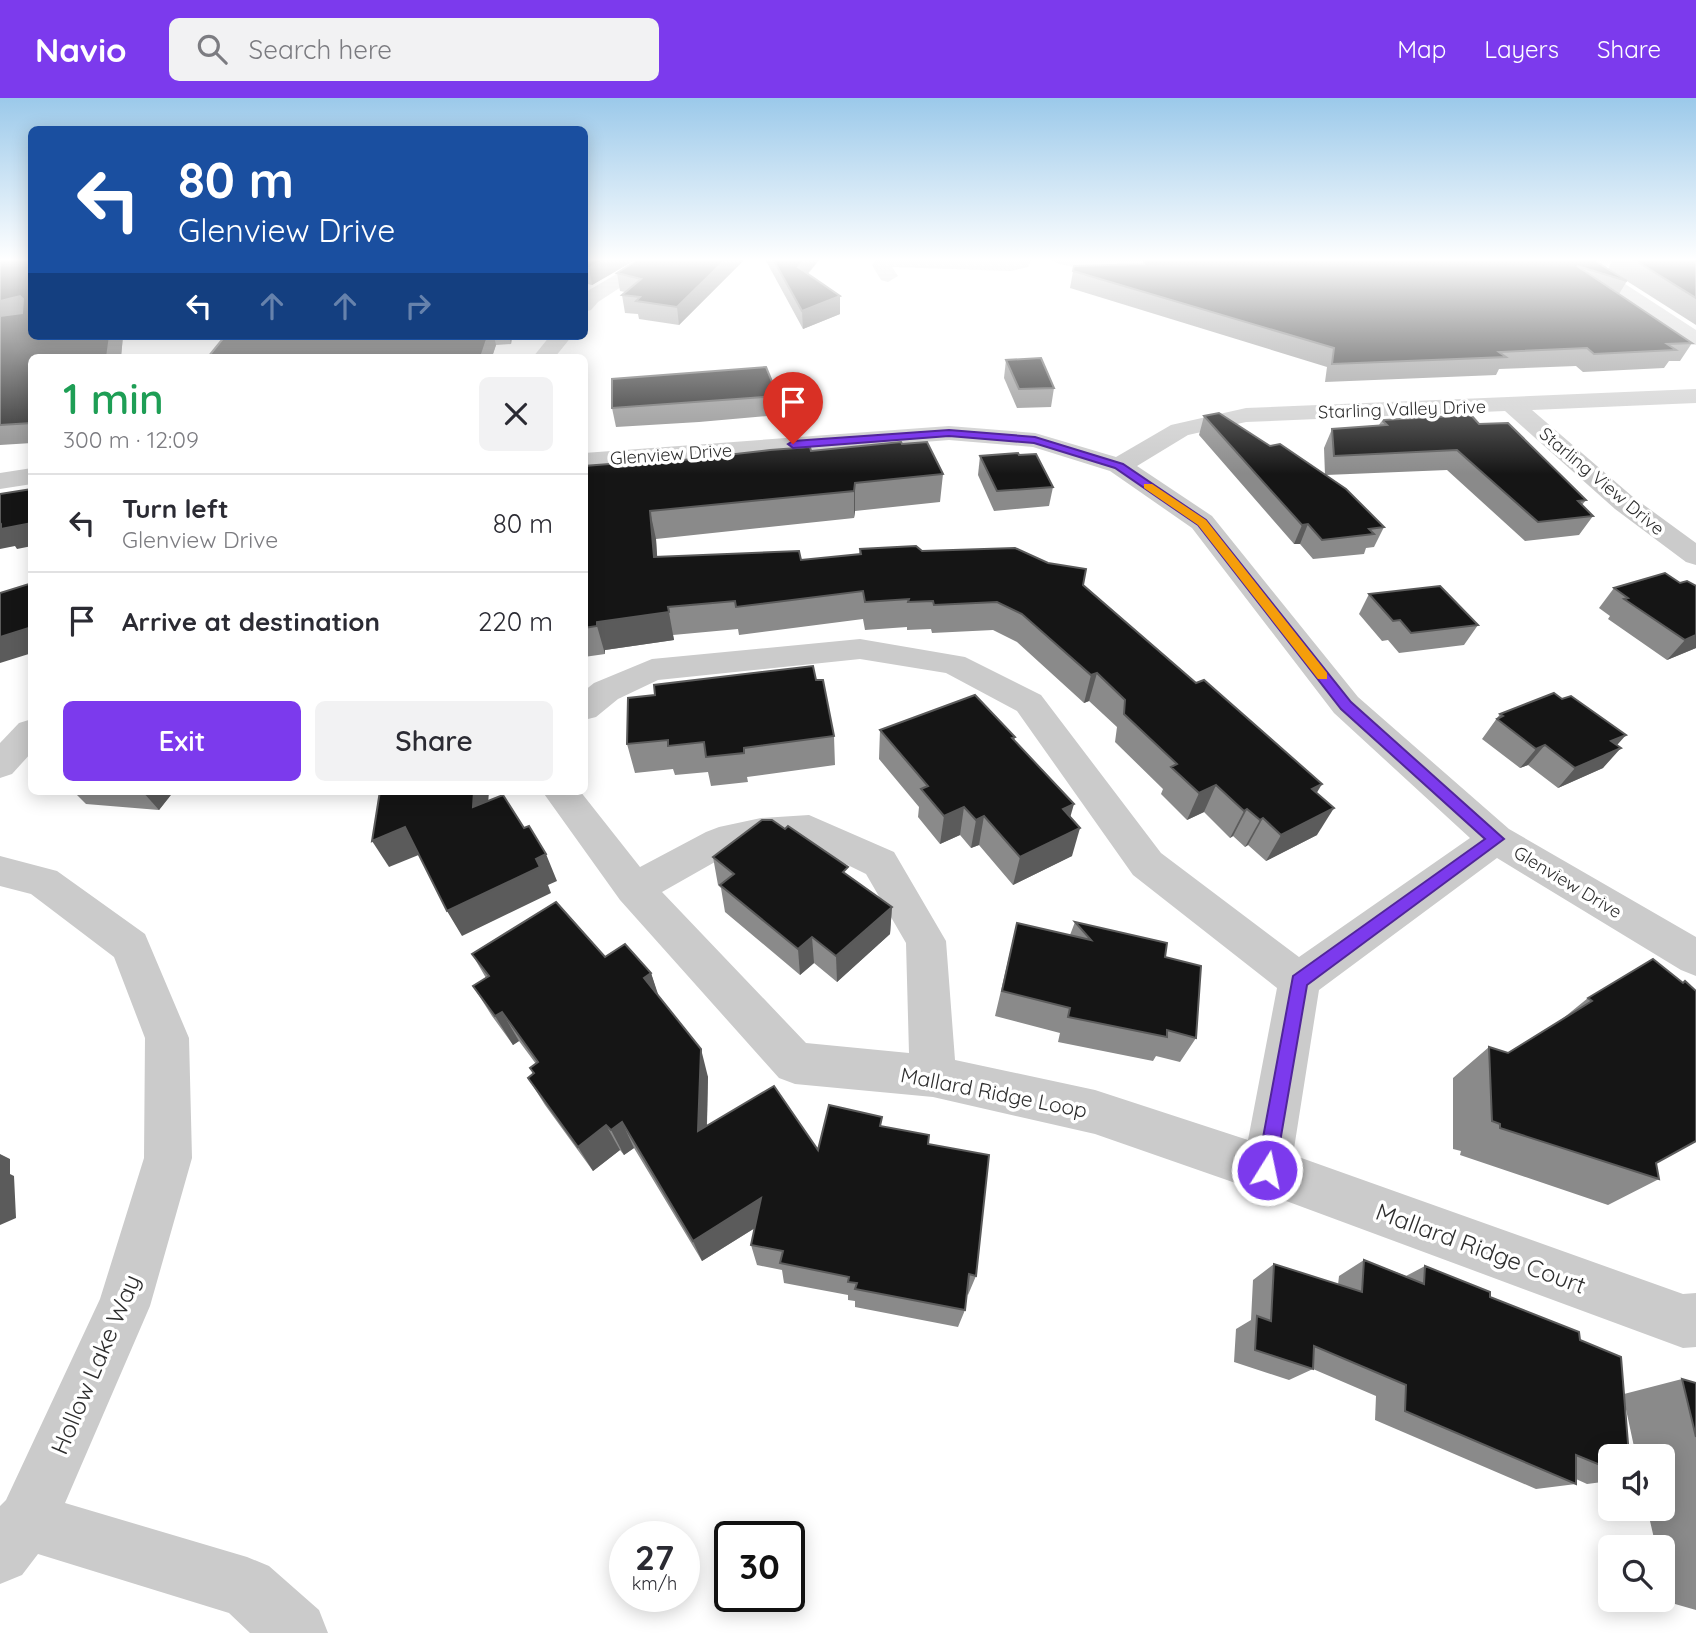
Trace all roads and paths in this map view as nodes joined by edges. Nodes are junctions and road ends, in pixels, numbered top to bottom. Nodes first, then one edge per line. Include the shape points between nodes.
1 (558, 340) edge
2 (546, 354) edge
3 (1696, 396) edge
4 (1511, 404) junction
5 (588, 461) edge
6 (1119, 466) junction
7 (28, 477) edge
8 (0, 481) edge
9 (1696, 556) edge
10 (588, 706) edge
11 (28, 734) edge
12 (0, 765) edge
13 (563, 795) edge
14 (1496, 839) junction
15 (0, 871) edge
16 (634, 889) junction
17 (1696, 958) edge
18 (1299, 981) junction
19 (933, 1076) junction
20 (1267, 1170) junction
21 (1696, 1320) edge
22 (13, 1537) edge
23 (296, 1633) edge

1 - 2 street
3 - 4 street, Starling Valley Drive
4 - 6 street, Starling Valley Drive via 1246,415 1180,430
4 - 9 street, Starling View Drive via 1623,503
5 - 6 street, Glenview Drive via 949,433 1035,440
6 - 14 street, Glenview Drive via 1202,522 1346,705
7 - 8 street
10 - 18 street via 606,691 652,670 860,649 954,664 1029,703 1147,864
11 - 12 street
13 - 16 street, Mallard Ridge Loop
14 - 17 street, Glenview Drive
14 - 18 street
15 - 22 street, Hollow Lake Way via 43,882 130,946 167,1038 168,1158 124,1306
16 - 19 street, Mallard Ridge Loop via 795,1063
16 - 19 street via 719,842 761,832 809,829 880,863 926,941
18 - 20 street
19 - 20 street, Mallard Ridge Loop via 1095,1112
20 - 21 street, Mallard Ridge Court via 1684,1321
22 - 23 street via 247,1588

